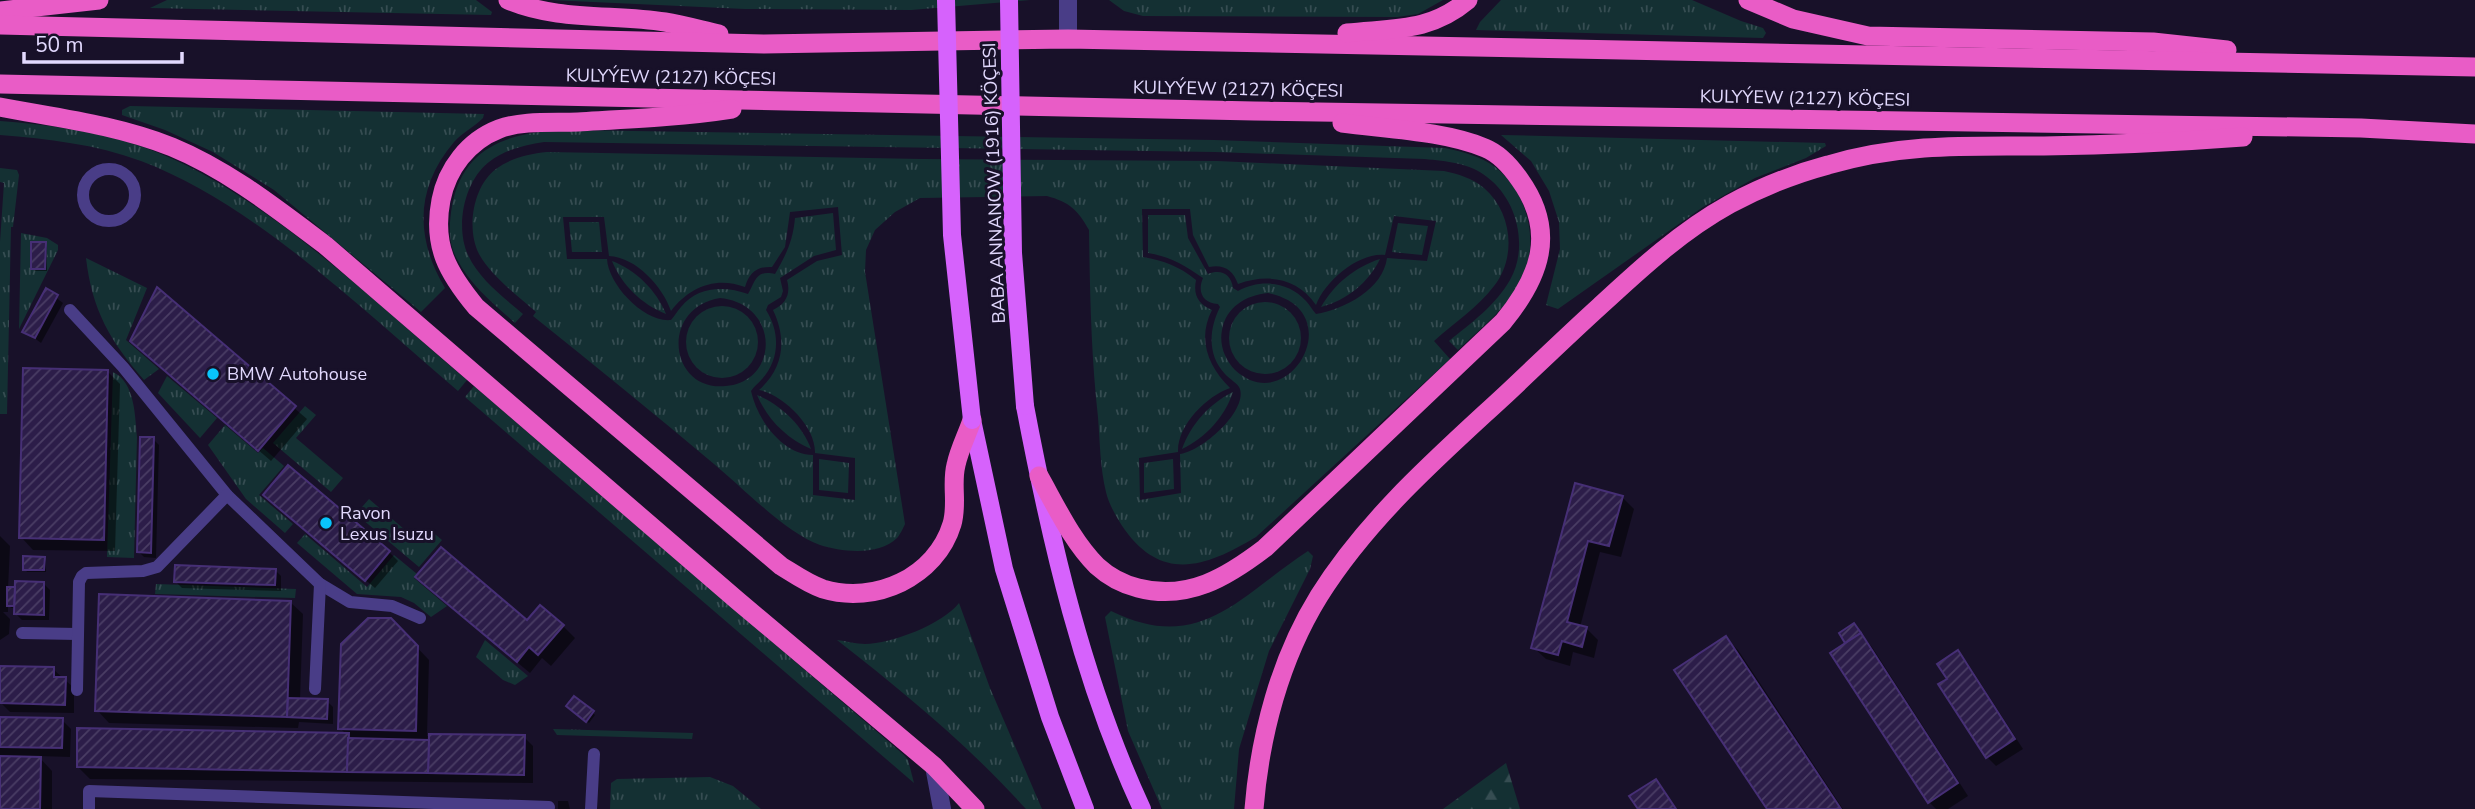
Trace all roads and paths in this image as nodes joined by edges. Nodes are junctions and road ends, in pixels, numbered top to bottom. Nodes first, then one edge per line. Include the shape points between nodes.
1 (99, 0) edge
2 (508, 0) edge
3 (946, 0) edge
4 (1009, 0) edge
5 (1068, 0) edge
6 (1468, 0) edge
7 (1748, 0) edge
8 (0, 11) edge
9 (0, 26) edge
10 (1068, 38) junction
11 (1253, 41) junction
12 (764, 44) junction
13 (2364, 65) junction
14 (2475, 67) edge
15 (0, 84) edge
16 (778, 101) junction
17 (0, 107) edge
18 (1255, 111) junction
19 (2361, 128) junction
20 (2475, 134) edge
21 (131, 209) joint
22 (70, 310) dead end
23 (972, 420) junction
24 (1039, 476) junction
25 (228, 495) junction
26 (320, 584) junction
27 (420, 618) dead end
28 (22, 633) dead end
29 (78, 634) junction
30 (315, 689) dead end
31 (77, 690) dead end
32 (594, 754) dead end
33 (934, 766) junction
34 (549, 807) dead end
35 (89, 809) edge
36 (591, 809) edge
37 (942, 809) edge
38 (975, 809) edge
39 (1085, 809) edge
40 (1142, 809) edge
41 (1254, 809) edge

1 - 8 highway
2 - 12 highway via 523,7 583,16 665,22
3 - 23 main road, bridge via 951,235
4 - 24 main road, BABA ANNANOW (1916) KÖÇESI, bridge via 1013,253 1025,406
5 - 10 street
6 - 11 highway via 1440,20 1415,26
7 - 13 highway via 1793,19 1868,36 2153,42
9 - 12 highway, KULYÝEW (2127) KÖÇESI
10 - 11 highway, KULYÝEW (2127) KÖÇESI
10 - 12 highway, KULYÝEW (2127) KÖÇESI
11 - 13 highway, KULYÝEW (2127) KÖÇESI
13 - 14 highway, KULYÝEW (2127) KÖÇESI
15 - 16 highway, KULYÝEW (2127) KÖÇESI
16 - 18 highway, KULYÝEW (2127) KÖÇESI
16 - 23 highway via 688,116 514,125 483,137 455,164 441,199 439,234 449,271 476,307 781,566 822,589 845,593 887,589 936,555 952,523 955,467
17 - 33 highway via 90,123 171,146 268,202 325,245
18 - 19 highway, KULYÝEW (2127) KÖÇESI
18 - 24 highway via 1448,138 1499,156 1530,195 1540,223 1540,255 1530,284 1503,321 1265,548 1205,586 1164,593 1111,578 1081,547
19 - 20 highway, KULYÝEW (2127) KÖÇESI
19 - 41 highway via 2154,144 1914,147 1825,166 1759,189 1708,217 1657,254 1553,349 1405,488 1348,554 1318,598 1280,678 1268,718
21 - 21 lane via 135,193 123,173 107,169 87,181 83,197 95,217 111,221
22 - 25 lane
23 - 39 main road via 1004,569 1050,717
24 - 40 main road, BABA ANNANOW (1916) KÖÇESI via 1058,564 1099,699
25 - 26 lane
25 - 29 lane via 157,567 82,576
26 - 27 lane via 350,602 392,606
26 - 30 lane
28 - 29 lane
29 - 31 lane
32 - 36 lane
33 - 37 street
33 - 38 highway
34 - 35 lane via 89,791

